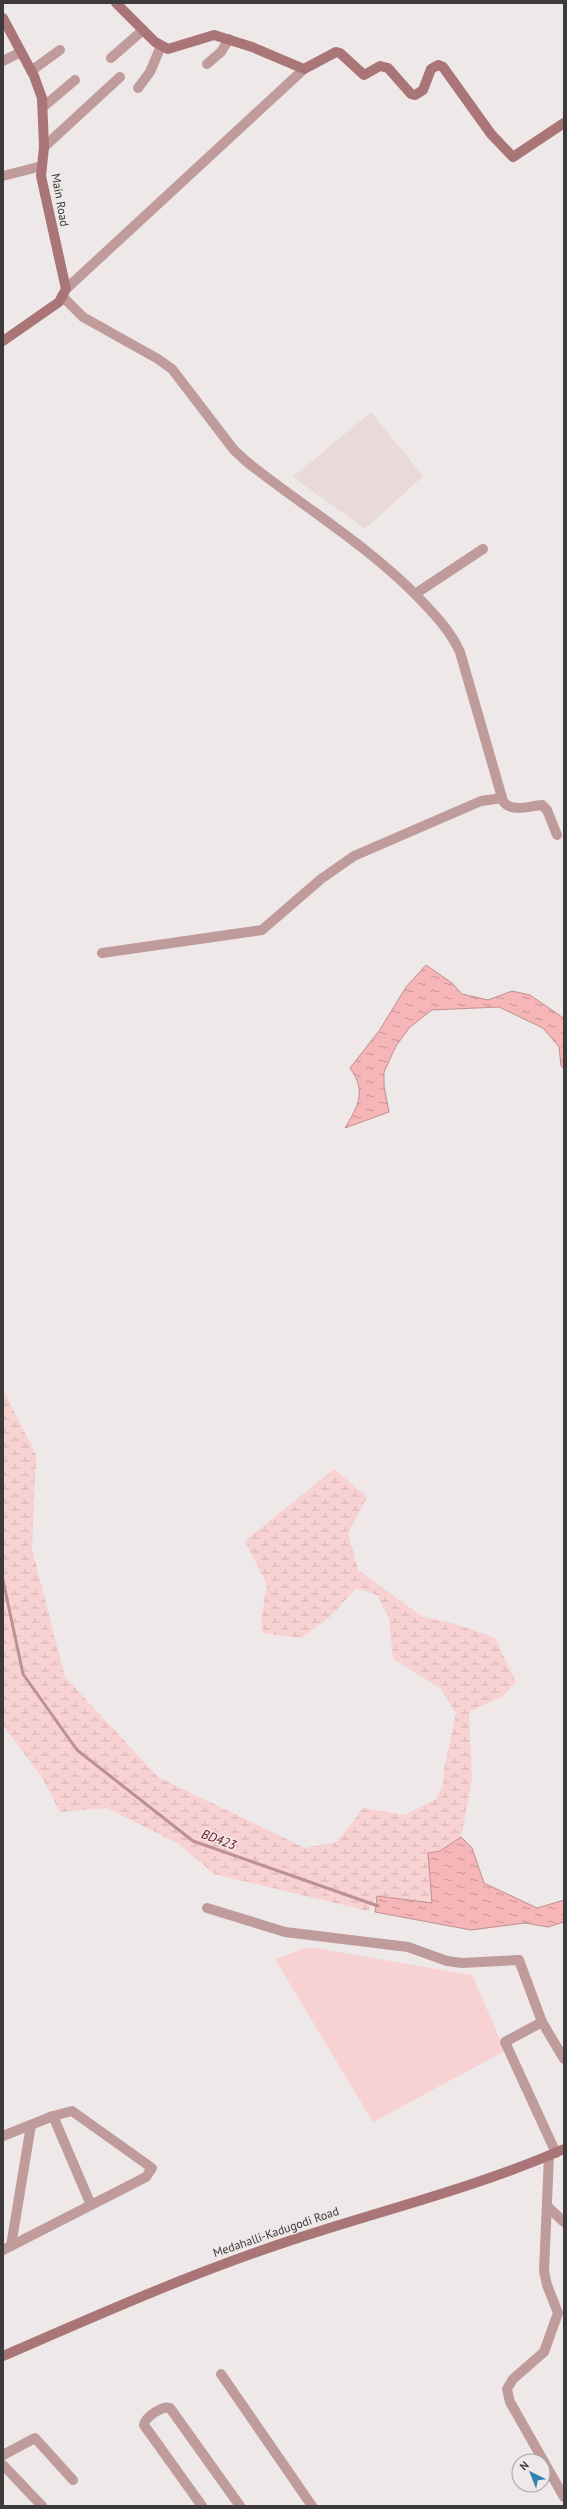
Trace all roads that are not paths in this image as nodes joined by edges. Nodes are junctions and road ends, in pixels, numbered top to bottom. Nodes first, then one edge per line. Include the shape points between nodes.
1 (116, 3) edge
2 (3, 18) edge
3 (143, 30) junction
4 (229, 39) junction
5 (161, 46) junction
6 (60, 50) dead end
7 (21, 52) junction
8 (111, 58) dead end
9 (3, 61) edge
10 (207, 64) dead end
11 (304, 69) junction
12 (31, 71) junction
13 (120, 78) dead end
14 (75, 80) dead end
15 (138, 88) dead end
16 (43, 106) junction
17 (564, 123) edge
18 (44, 147) junction
19 (42, 166) junction
20 (3, 176) edge
21 (64, 292) junction
22 (3, 341) edge
23 (483, 549) dead end
24 (415, 594) junction
25 (502, 798) junction
26 (557, 835) dead end
27 (102, 953) dead end
28 (207, 1908) dead end
29 (542, 2022) junction
30 (564, 2059) edge
31 (53, 2116) junction
32 (31, 2125) junction
33 (3, 2136) edge
34 (556, 2153) edge
35 (91, 2205) junction
36 (548, 2207) junction
37 (564, 2222) edge
38 (7, 2248) edge
39 (3, 2356) edge
40 (222, 2374) dead end
41 (3, 2455) edge
42 (3, 2465) edge
43 (73, 2480) dead end
44 (564, 2497) edge
45 (42, 2506) edge
46 (202, 2506) edge
47 (240, 2506) edge
48 (312, 2506) edge

1 - 3 street
2 - 7 street, Main Road
3 - 5 street
3 - 8 street
4 - 5 street via 214,35 171,48
4 - 10 street via 221,52
4 - 11 street
5 - 15 street via 150,72
6 - 12 street
7 - 9 street
7 - 12 street, Main Road
11 - 17 street via 336,52 364,75 380,66 388,68 411,94 415,95 423,90 434,66 443,67 491,134 513,157
11 - 21 street
12 - 16 street, Main Road
13 - 18 street
14 - 16 street
16 - 18 street, Main Road
18 - 19 street, Main Road
19 - 20 street
19 - 21 street, Main Road via 40,176
21 - 22 street via 59,302
21 - 24 street via 88,321 172,369 234,450 390,569
23 - 24 street
24 - 25 street via 452,635 460,652
25 - 26 street via 506,806 512,808 542,805 547,810
25 - 27 street via 481,801 354,856 321,879 262,930
28 - 29 street via 285,1932 408,1947 447,1961 462,1963 519,1960
29 - 30 street
29 - 34 street via 505,2042
31 - 32 street
31 - 35 street
31 - 35 street via 69,2111 76,2113 151,2166 152,2171 146,2177
32 - 33 street
32 - 38 street
34 - 36 street
34 - 39 street, Medahalli-Kadugodi Road via 191,2275
35 - 38 street
36 - 37 street
36 - 44 street via 544,2271 558,2313 544,2352 513,2379 507,2389 510,2402
40 - 48 street
41 - 43 street via 35,2438
42 - 45 street
46 - 47 street via 144,2425 146,2420 164,2408 170,2408

